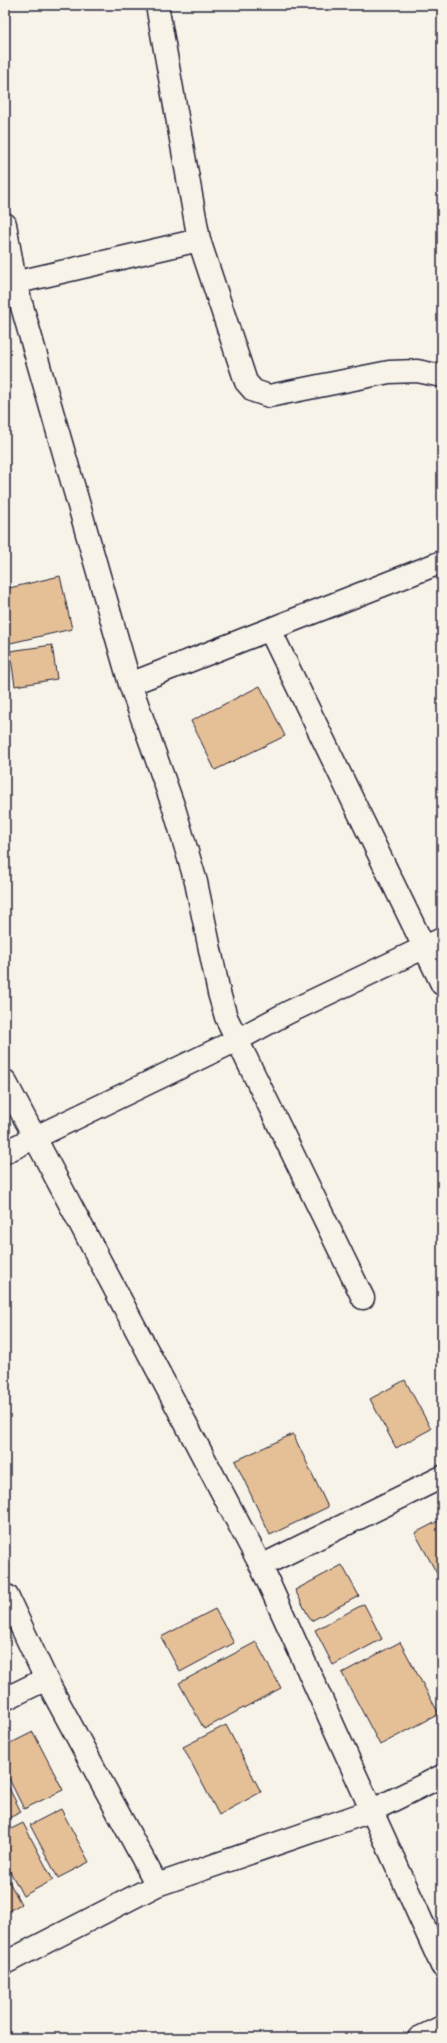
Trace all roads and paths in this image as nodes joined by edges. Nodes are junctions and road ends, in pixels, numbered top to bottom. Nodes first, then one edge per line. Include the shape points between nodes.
1 (157, 5) edge
2 (5, 224) edge
3 (199, 240) junction
4 (10, 284) edge
5 (442, 376) edge
6 (442, 562) edge
7 (270, 630) junction
8 (130, 684) junction
9 (433, 943) edge
10 (442, 984) edge
11 (237, 1040) junction
12 (5, 1081) edge
13 (34, 1138) junction
14 (5, 1152) edge
15 (363, 1298) dead end
16 (442, 1477) edge
17 (261, 1566) junction
18 (7, 1596) dead end
19 (46, 1679) junction
20 (5, 1699) edge
21 (442, 1776) edge
22 (371, 1811) junction
23 (157, 1885) junction
24 (5, 1963) edge
25 (442, 1966) edge
26 (442, 2027) edge
27 (419, 2038) edge

1 - 3 street
2 - 4 street
3 - 4 street
3 - 5 street via 246,382 254,391 268,396 389,372 417,371
4 - 8 street
6 - 7 street
7 - 8 street
7 - 9 street
8 - 11 street via 174,808 196,882 218,993
9 - 10 street
9 - 11 street via 286,1013
11 - 13 street
11 - 15 street
12 - 13 street
13 - 14 street
13 - 17 street
16 - 17 street
17 - 22 street
18 - 19 street
19 - 20 street
19 - 23 street
21 - 22 street
22 - 23 street
22 - 25 street
23 - 24 street
26 - 27 street

